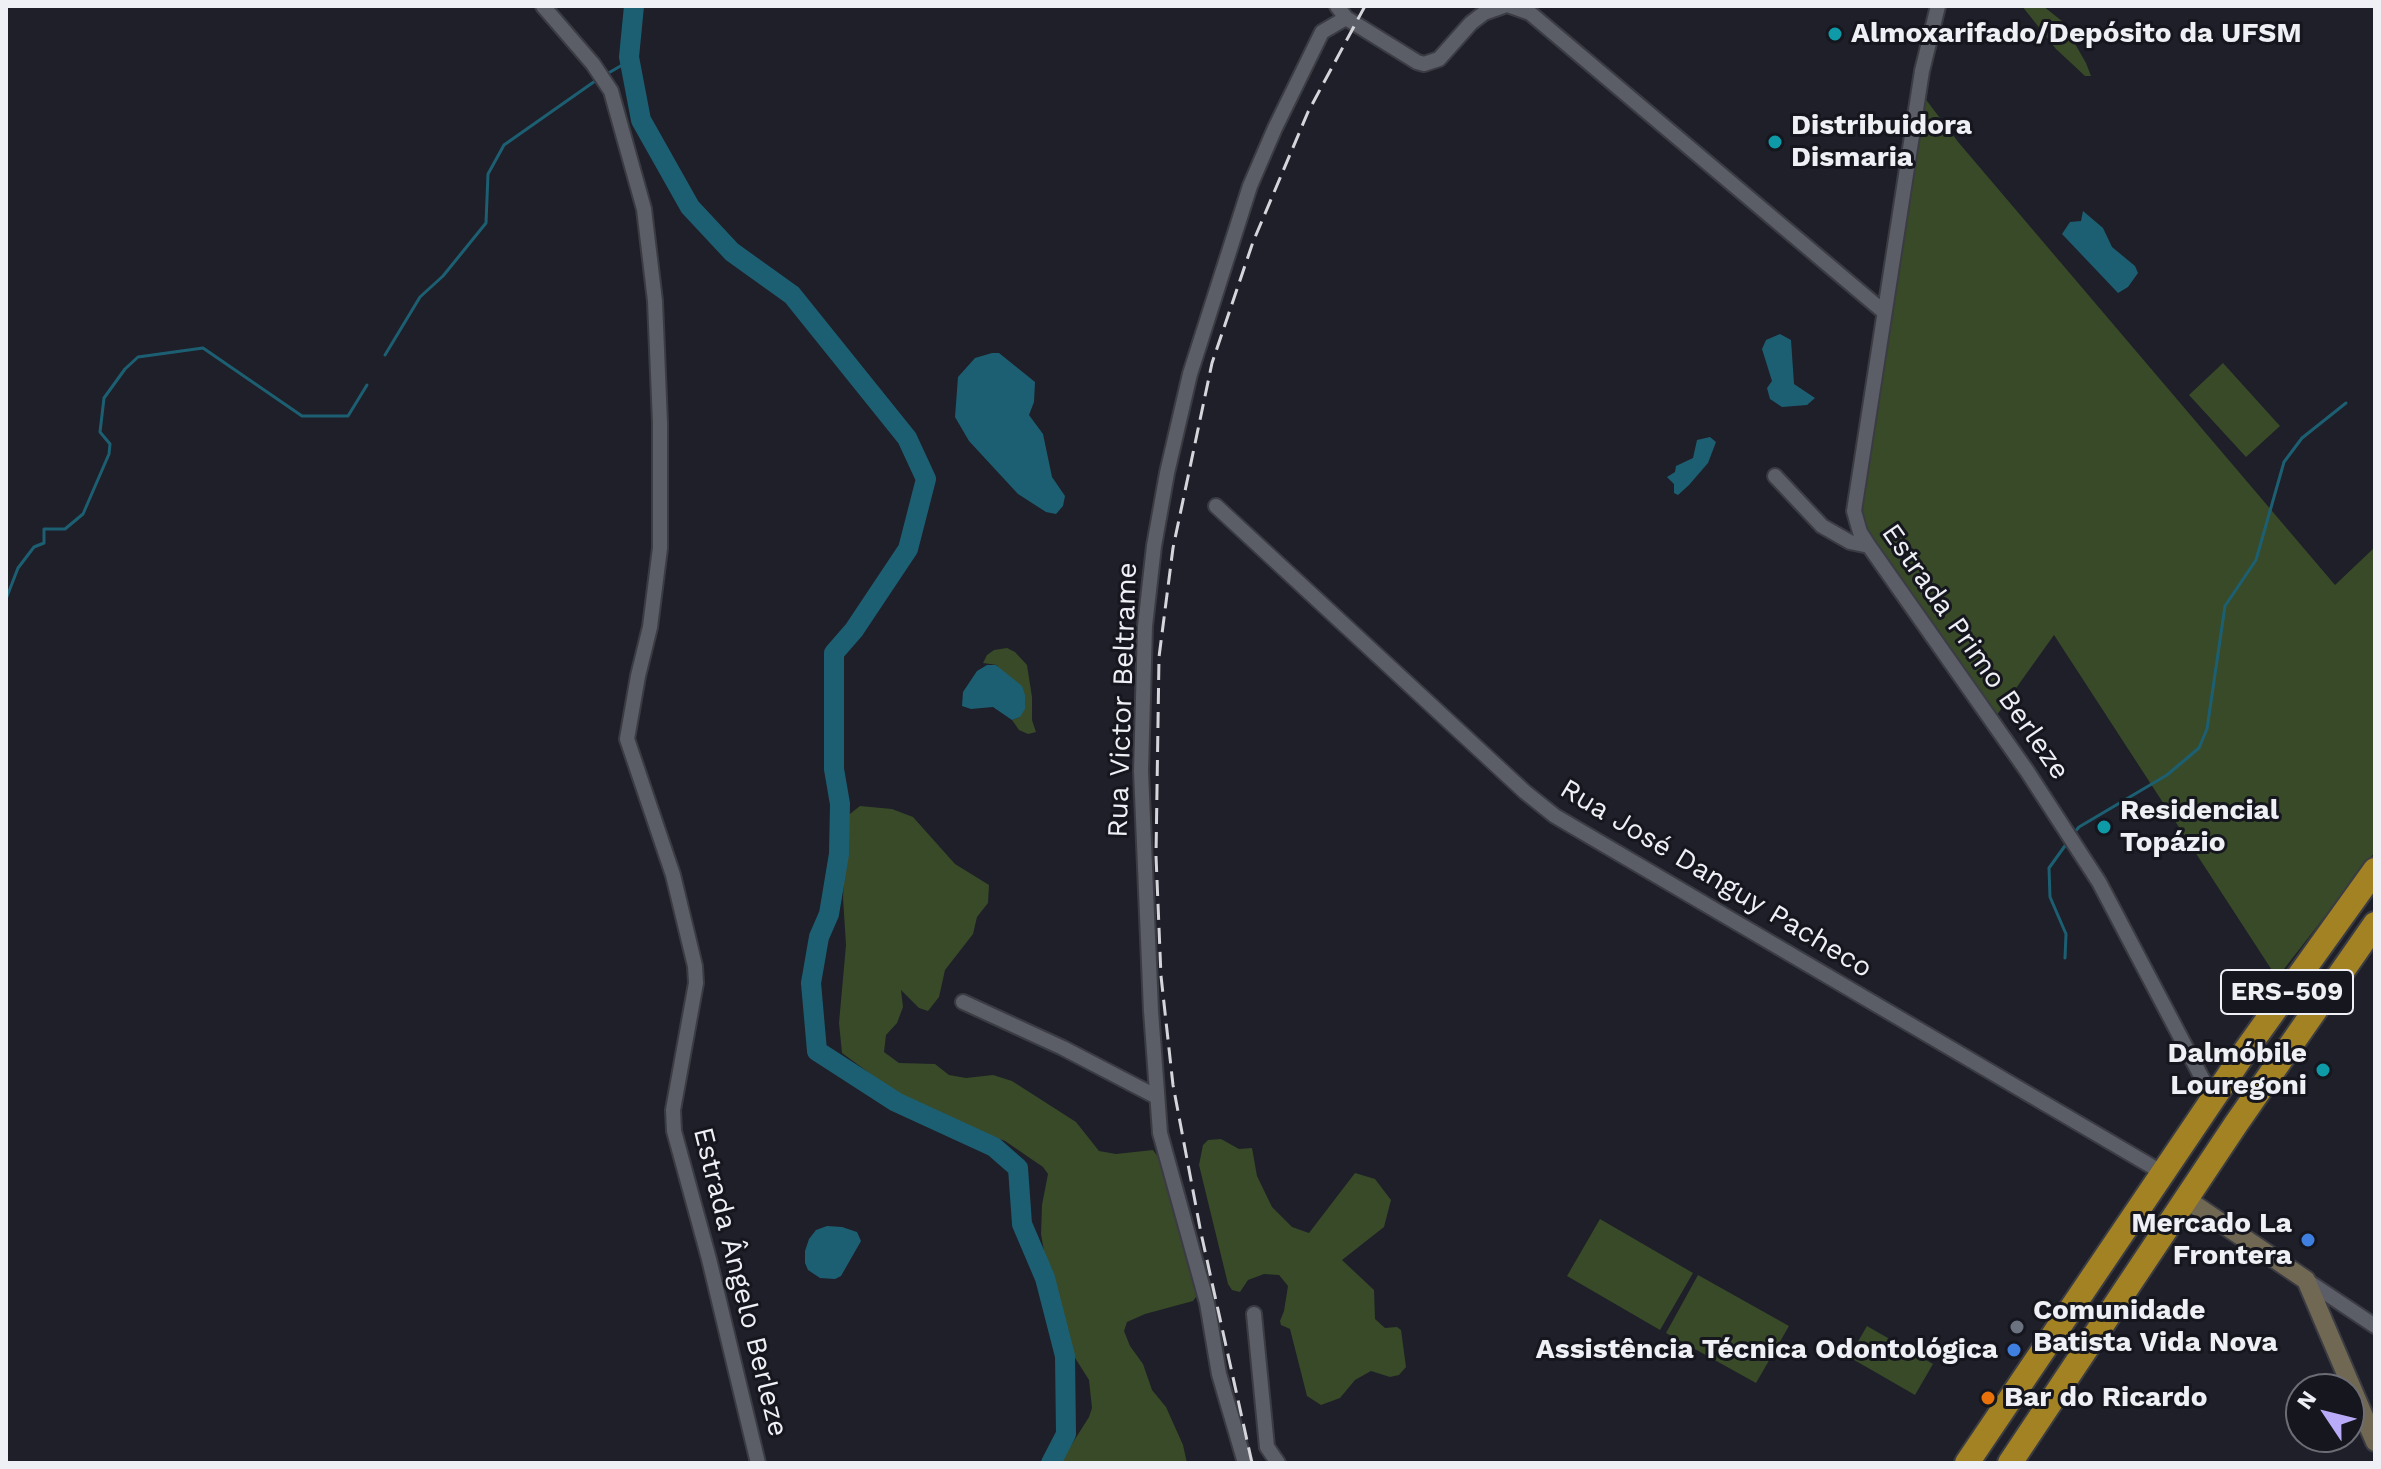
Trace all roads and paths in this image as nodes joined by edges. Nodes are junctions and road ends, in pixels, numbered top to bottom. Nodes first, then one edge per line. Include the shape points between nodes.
1 (543, 6) edge
2 (1504, 6) edge
3 (1510, 6) edge
4 (1938, 6) edge
5 (1342, 12) edge
6 (1884, 312) junction
7 (1775, 476) dead end
8 (1216, 506) dead end
9 (1869, 546) junction
10 (2375, 870) edge
11 (2375, 898) edge
12 (2375, 924) edge
13 (963, 1002) dead end
14 (1157, 1097) junction
15 (2213, 1099) junction
16 (2236, 1124) junction
17 (2163, 1173) junction
18 (2186, 1199) junction
19 (2306, 1280) junction
20 (1254, 1314) dead end
21 (2375, 1326) edge
22 (2375, 1442) edge
23 (758, 1463) edge
24 (1245, 1463) edge
25 (1278, 1463) edge
26 (1967, 1463) edge
27 (2010, 1463) edge

1 - 23 street, Estrada Ângelo Berleze via 611,91 644,209 655,301 660,548 627,739 673,875 695,966 674,1131
2 - 5 street via 1484,13 1439,59 1424,64
3 - 6 street via 1530,13
4 - 6 street, Estrada Primo Berleze via 1922,71
5 - 14 street, Rua Victor Beltrame via 1322,32 1250,186 1190,374 1154,546 1145,626 1141,771
6 - 9 street, Estrada Primo Berleze via 1855,493 1857,521
7 - 9 street via 1822,526
8 - 17 street, Rua José Danguy Pacheco via 1555,816
9 - 15 street, Estrada Primo Berleze via 2099,882
10 - 15 highway, ERS-509
11 - 16 highway via 2278,1037
12 - 16 highway, ERS-509
13 - 14 street
14 - 24 street, Rua Victor Beltrame via 1160,1133
15 - 17 highway, ERS-509
16 - 18 highway, ERS-509
17 - 26 highway, ERS-509
18 - 19 street
18 - 27 highway, ERS-509
19 - 21 street
19 - 22 street
20 - 25 street via 1267,1447

